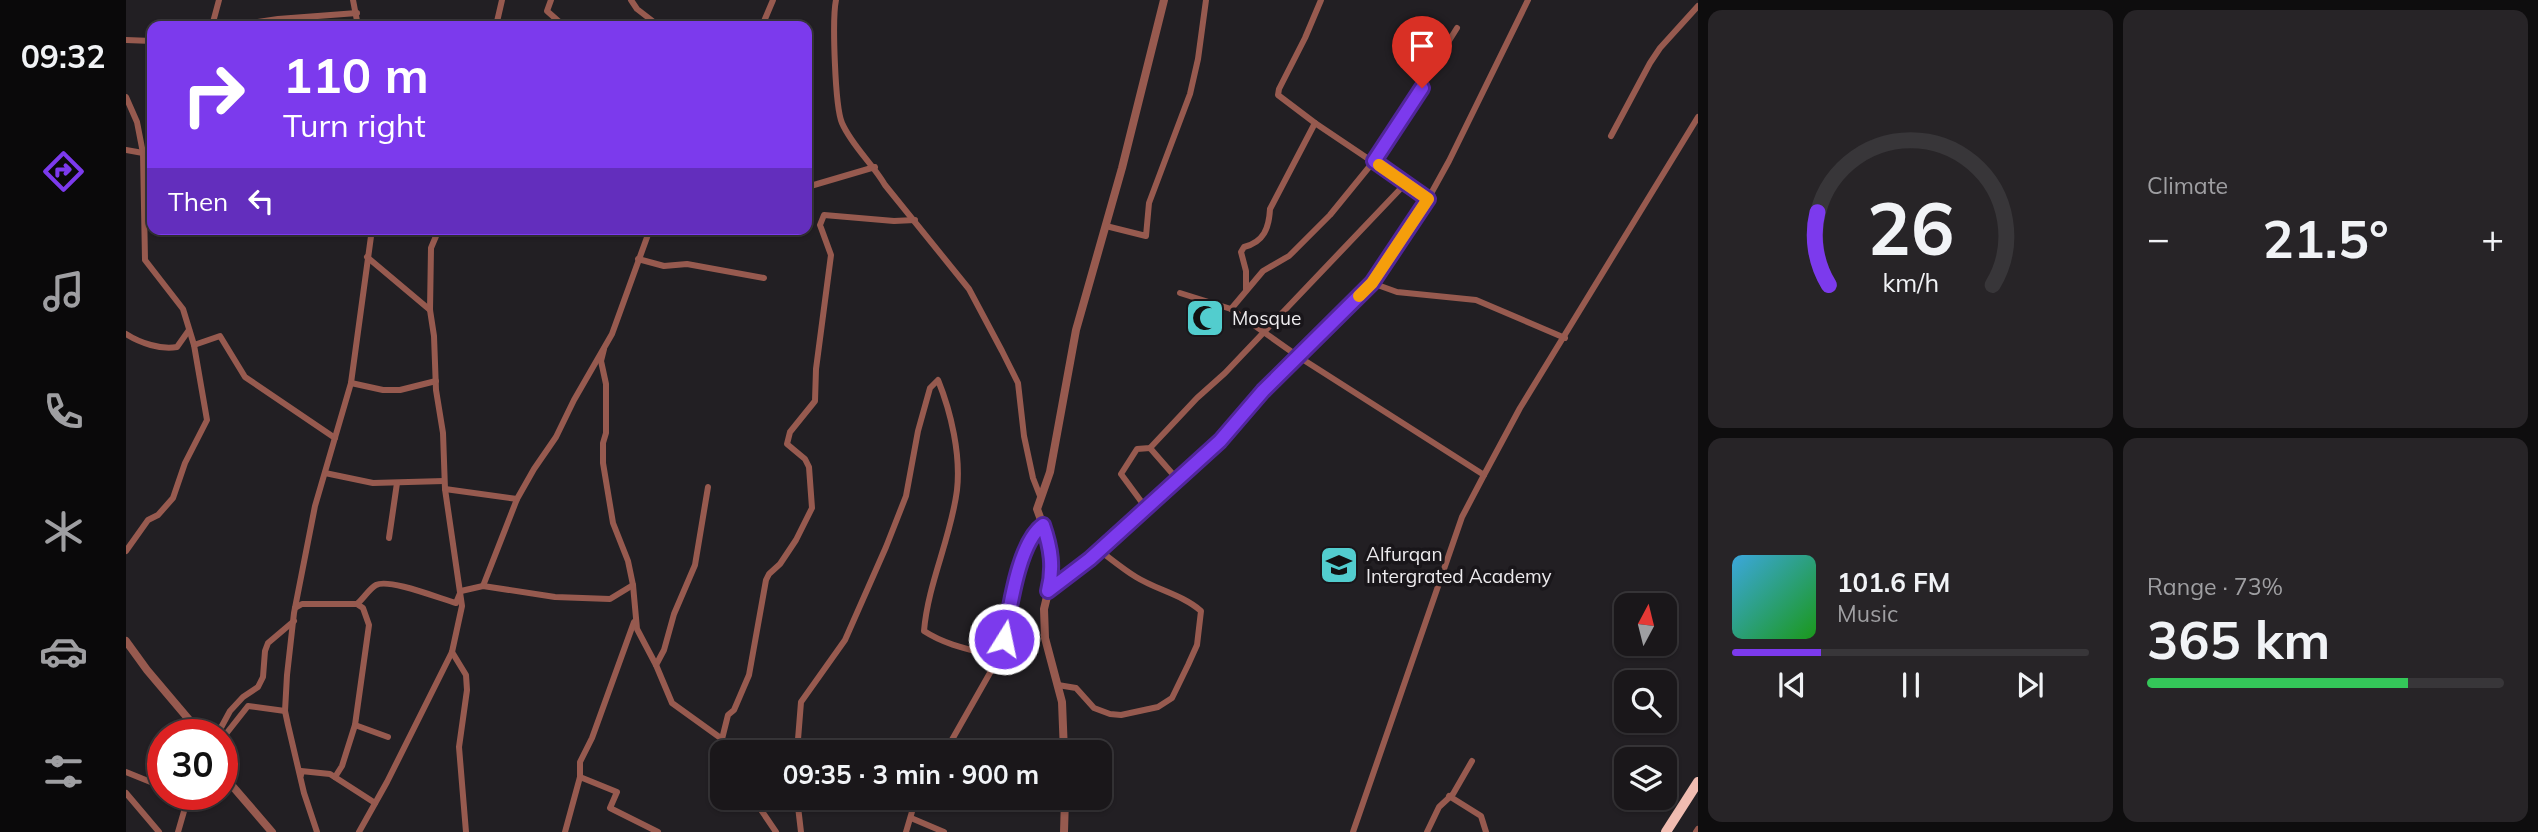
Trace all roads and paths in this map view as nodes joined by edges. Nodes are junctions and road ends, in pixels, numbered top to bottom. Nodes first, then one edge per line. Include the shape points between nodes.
1 (219, 0) edge
2 (354, 0) edge
3 (502, 0) edge
4 (551, 0) edge
5 (631, 0) edge
6 (773, 0) edge
7 (836, 0) edge
8 (1164, 0) edge
9 (1206, 0) edge
10 (1321, 0) edge
11 (1528, 0) edge
12 (1698, 6) edge
13 (356, 13) junction
14 (296, 17) junction
15 (213, 21) edge
16 (266, 21) edge
17 (298, 21) edge
18 (357, 21) edge
19 (497, 21) edge
20 (558, 21) edge
21 (653, 21) edge
22 (764, 21) edge
23 (1457, 28) dead end
24 (126, 40) edge
25 (147, 41) edge
26 (126, 96) edge
27 (1698, 117) edge
28 (1315, 123) junction
29 (1611, 136) dead end
30 (126, 150) edge
31 (143, 153) junction
32 (1374, 161) junction
33 (875, 167) junction
34 (1405, 184) junction
35 (812, 186) edge
36 (1428, 199) junction
37 (915, 220) junction
38 (1106, 226) junction
39 (371, 235) edge
40 (436, 235) edge
41 (648, 235) edge
42 (367, 257) junction
43 (638, 259) junction
44 (764, 278) dead end
45 (1372, 283) junction
46 (1246, 290) junction
47 (1180, 293) dead end
48 (1231, 309) junction
49 (430, 310) junction
50 (189, 330) junction
51 (1266, 333) junction
52 (126, 334) edge
53 (1565, 338) junction
54 (194, 345) junction
55 (604, 349) junction
56 (1299, 357) junction
57 (436, 381) junction
58 (351, 383) junction
59 (335, 438) junction
60 (1150, 448) junction
61 (325, 472) junction
62 (1484, 475) junction
63 (1177, 479) junction
64 (397, 483) junction
65 (445, 485) junction
66 (708, 487) dead end
67 (1040, 496) junction
68 (517, 499) junction
69 (1146, 508) junction
70 (1043, 525) junction
71 (388, 538) dead end
72 (1099, 550) junction
73 (126, 551) edge
74 (633, 585) junction
75 (483, 586) junction
76 (461, 591) junction
77 (1048, 591) junction
78 (357, 604) junction
79 (294, 617) junction
80 (636, 618) junction
81 (126, 641) edge
82 (452, 652) junction
83 (999, 657) junction
84 (656, 665) junction
85 (1058, 685) junction
86 (285, 711) junction
87 (188, 719) edge
88 (226, 719) edge
89 (237, 719) edge
90 (355, 725) junction
91 (388, 737) dead end
92 (722, 739) joint
93 (798, 740) edge
94 (953, 740) edge
95 (1064, 740) edge
96 (1472, 761) dead end
97 (126, 772) edge
98 (300, 777) junction
99 (335, 777) junction
100 (580, 777) junction
101 (147, 781) edge
102 (1698, 782) edge
103 (126, 793) edge
104 (238, 793) edge
105 (1449, 796) junction
106 (375, 803) junction
107 (184, 810) edge
108 (761, 810) edge
109 (798, 810) edge
110 (912, 810) edge
111 (1065, 810) edge
112 (911, 818) junction
113 (159, 832) edge
114 (178, 832) edge
115 (272, 832) edge
116 (317, 832) edge
117 (359, 832) edge
118 (466, 832) edge
119 (565, 832) edge
120 (658, 832) edge
121 (776, 832) edge
122 (801, 832) edge
123 (906, 832) edge
124 (944, 832) edge
125 (1064, 832) edge
126 (1353, 832) edge
127 (1427, 832) edge
128 (1486, 832) edge
129 (1666, 832) edge

1 - 15 street
2 - 13 street
3 - 19 street
4 - 20 street via 547,11
5 - 21 street
6 - 22 street
7 - 33 street via 833,12 842,123
8 - 38 street
9 - 38 street via 1190,94 1149,203 1146,236
10 - 28 street via 1278,95
11 - 36 street
12 - 29 street via 1660,48
13 - 14 street
13 - 18 street
14 - 16 street
14 - 17 street
23 - 32 street
24 - 25 street
26 - 31 street
27 - 53 street
28 - 32 street
28 - 46 street via 1270,209 1262,238 1241,252
30 - 31 street
31 - 50 street via 145,260 183,309
32 - 34 street
32 - 46 street via 1330,215
33 - 35 street
33 - 37 street
34 - 36 street
34 - 51 street
36 - 45 street
37 - 67 street via 969,289 1018,383 1024,436
37 - 92 street via 824,215 820,225 831,255 815,401 790,432 787,444 809,467 812,508 796,541 766,580 749,675 728,715
38 - 67 street via 1074,341 1051,471
39 - 42 street
40 - 49 street via 431,248
41 - 43 street
42 - 49 street
42 - 58 street
43 - 44 street
43 - 55 street
45 - 53 street via 1396,292 1476,300
45 - 56 street
46 - 48 street
47 - 48 street
48 - 51 street
49 - 57 street
50 - 52 street via 177,346 169,348
50 - 54 street
51 - 56 street
51 - 60 street
53 - 62 street
54 - 59 street via 220,336 245,377
54 - 73 street via 206,424 173,498 148,520
55 - 68 street
55 - 74 street via 603,463 612,523
56 - 62 street
56 - 63 street via 1220,441
57 - 58 street via 400,390
57 - 65 street
58 - 59 street
59 - 61 street
60 - 63 street
60 - 69 street via 1137,449 1121,472
61 - 64 street via 373,483
61 - 79 street
62 - 126 street via 1462,517
63 - 69 street
64 - 65 street
64 - 71 street
65 - 68 street
65 - 76 street
66 - 84 street via 695,565
67 - 70 street via 1037,509
68 - 75 street
69 - 72 street
70 - 77 street via 1052,560
70 - 83 street via 1030,540 1020,569
72 - 77 street
72 - 85 street via 1136,577 1190,601 1201,611 1197,645 1172,698 1158,706 1110,714 1094,708 1076,688
74 - 75 street via 610,599
74 - 80 street
75 - 76 street
76 - 78 street via 456,603 382,583
76 - 82 street
77 - 85 street via 1045,638
78 - 79 street via 296,605
78 - 90 street via 369,625
79 - 86 street
79 - 88 street via 268,643 258,687
80 - 84 street via 639,637
80 - 100 street via 580,762
81 - 87 street
82 - 106 street
82 - 118 street via 466,676 459,747
83 - 93 street via 946,643 924,631 957,489 953,433 938,380 930,388 918,431 906,496 845,640 801,702
83 - 94 street
84 - 92 street via 672,703
85 - 95 street
86 - 89 street via 247,706
86 - 98 street
90 - 91 street
90 - 99 street
96 - 105 street
97 - 101 street
98 - 99 street via 301,771
98 - 116 street
99 - 106 street
100 - 119 street
100 - 120 street via 617,792 610,808
102 - 129 highway
103 - 113 street
104 - 115 street
105 - 127 street
105 - 128 street via 1481,816
106 - 117 street
107 - 114 street
108 - 121 street
109 - 122 street
110 - 112 street
111 - 125 street
112 - 123 street
112 - 124 street

